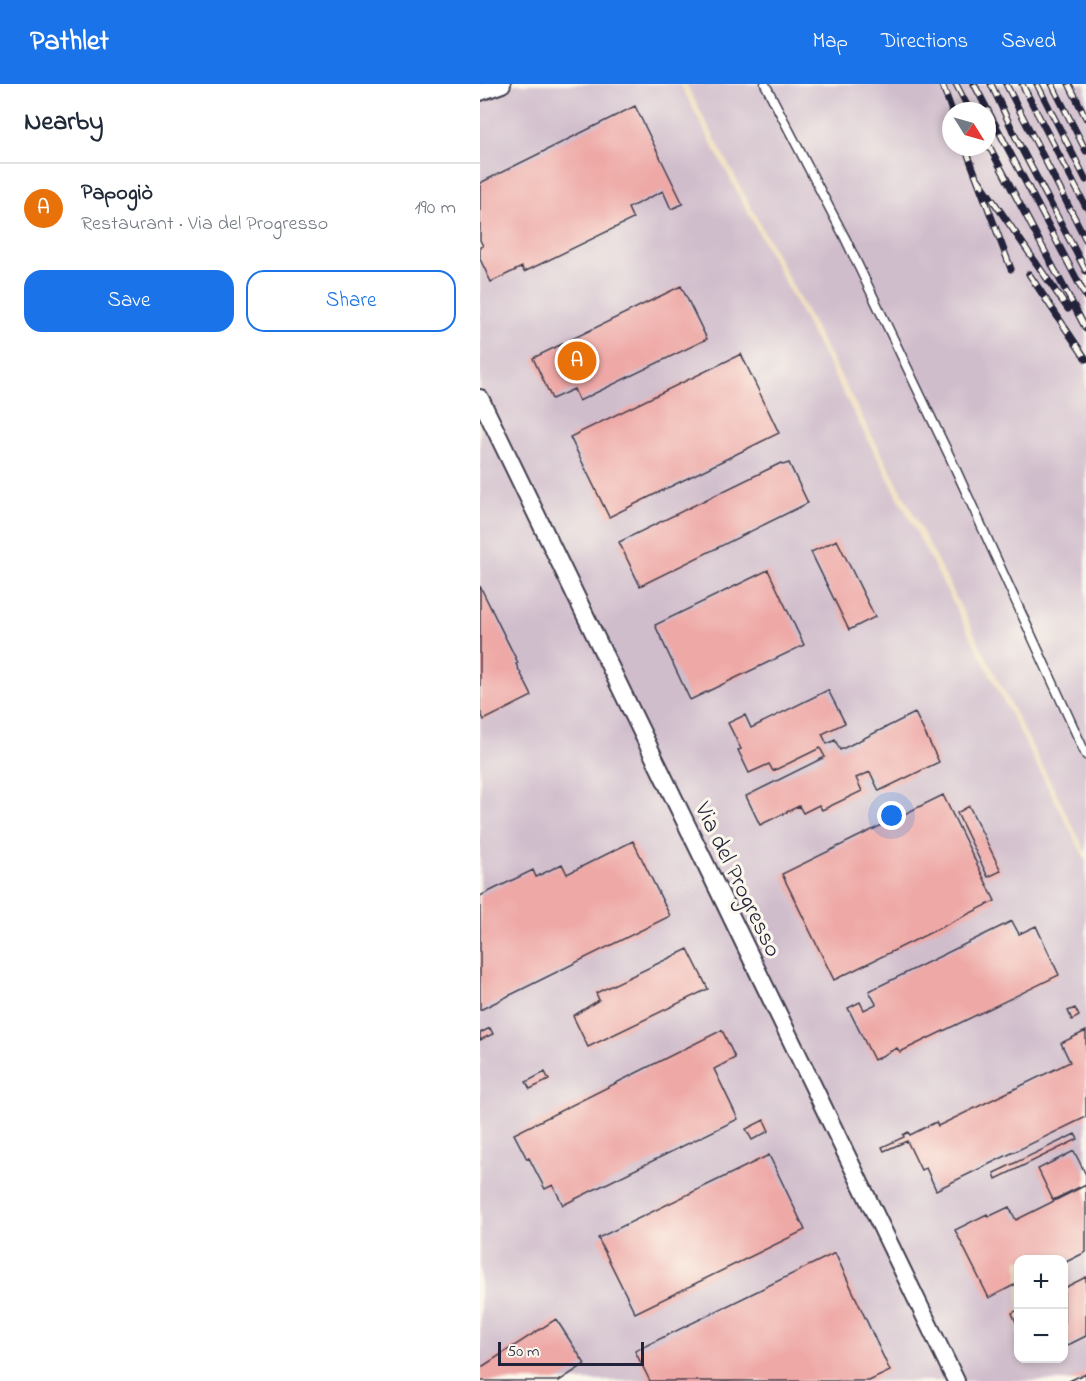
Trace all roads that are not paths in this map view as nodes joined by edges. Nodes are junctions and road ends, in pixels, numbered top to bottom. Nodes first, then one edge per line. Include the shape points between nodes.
1 (502, 84) edge
2 (765, 84) edge
3 (480, 93) edge
4 (480, 398) edge
5 (1086, 755) edge
6 (956, 1381) edge

1 - 3 street
2 - 5 lane via 915,384
4 - 6 street, Via del Progresso

